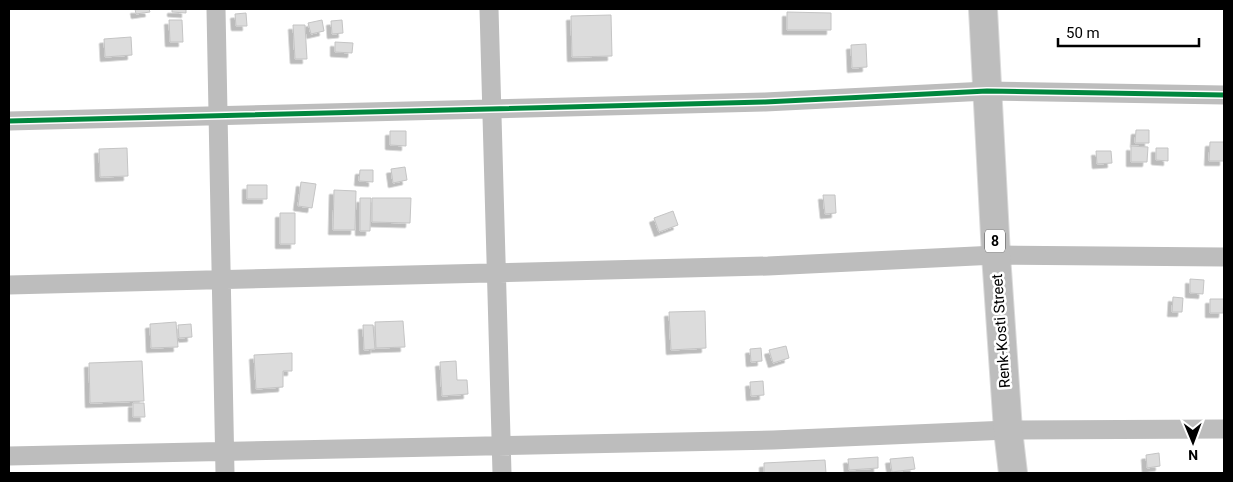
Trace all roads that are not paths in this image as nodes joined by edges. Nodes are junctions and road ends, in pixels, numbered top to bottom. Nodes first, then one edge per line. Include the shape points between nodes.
1 (216, 9) edge
2 (489, 9) edge
3 (983, 9) edge
4 (987, 92) junction
5 (1224, 95) edge
6 (492, 109) junction
7 (218, 116) junction
8 (9, 121) edge
9 (996, 255) junction
10 (1224, 257) edge
11 (496, 273) junction
12 (221, 280) junction
13 (9, 285) edge
14 (1224, 428) edge
15 (1008, 430) junction
16 (501, 446) junction
17 (225, 452) junction
18 (9, 456) edge
19 (225, 473) edge
20 (502, 473) edge
21 (1013, 473) edge

1 - 7 street
2 - 6 street
3 - 4 main road, Renk-Kosti Street / 8
4 - 5 street
4 - 6 street
4 - 9 main road, Renk-Kosti Street / 8
6 - 7 street
6 - 11 street
7 - 8 street
7 - 12 street
9 - 10 street
9 - 11 street via 768,266
9 - 15 main road, Renk-Kosti Street / 8
11 - 12 street
11 - 16 street
12 - 13 street
12 - 17 street
14 - 15 street
15 - 16 street via 773,440
15 - 21 main road, Renk-Kosti Street / 8
16 - 17 street
16 - 20 street
17 - 18 street
17 - 19 street

